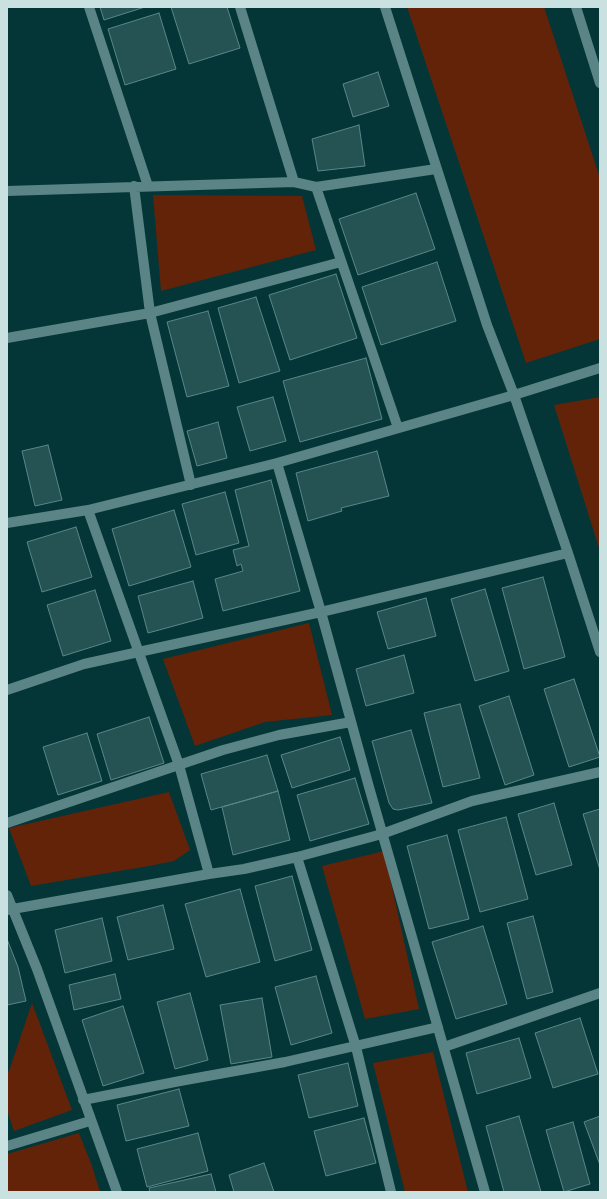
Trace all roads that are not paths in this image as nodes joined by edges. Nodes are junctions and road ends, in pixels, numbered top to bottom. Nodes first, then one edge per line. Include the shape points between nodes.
1 (89, 7) edge
2 (240, 7) edge
3 (385, 7) edge
4 (576, 7) edge
5 (600, 83) edge
6 (436, 169) junction
7 (294, 182) junction
8 (134, 186) junction
9 (148, 186) junction
10 (316, 187) junction
11 (7, 191) edge
12 (341, 262) junction
13 (150, 313) junction
14 (7, 338) edge
15 (600, 368) edge
16 (514, 395) junction
17 (398, 428) junction
18 (276, 463) junction
19 (191, 485) junction
20 (88, 510) junction
21 (7, 523) edge
22 (568, 553) junction
23 (321, 612) junction
24 (138, 652) junction
25 (600, 652) edge
26 (7, 690) edge
27 (351, 722) junction
28 (179, 765) junction
29 (600, 772) edge
30 (7, 823) edge
31 (382, 834) junction
32 (297, 857) junction
33 (209, 874) junction
34 (7, 895) edge
35 (10, 909) edge
36 (600, 992) edge
37 (438, 1027) junction
38 (356, 1047) junction
39 (444, 1047) junction
40 (83, 1100) junction
41 (90, 1121) junction
42 (7, 1146) edge
43 (117, 1192) edge
44 (391, 1192) edge
45 (485, 1192) edge

1 - 9 street
2 - 7 street
3 - 6 street
4 - 5 street
6 - 10 street
6 - 16 street via 487,325
7 - 9 street
7 - 10 street
8 - 9 street
8 - 11 street
8 - 13 street
10 - 12 street
12 - 13 street
12 - 17 street
13 - 14 street
13 - 19 street
15 - 16 street
16 - 17 street
16 - 22 street
17 - 18 street
18 - 19 street
18 - 23 street
19 - 20 street
20 - 21 street
20 - 24 street
22 - 23 street
22 - 25 street
23 - 24 street
23 - 27 street
24 - 26 street via 84,664
24 - 28 street
27 - 28 street via 279,735
27 - 31 street
28 - 30 street
28 - 33 street
29 - 31 street via 472,801
31 - 32 street
31 - 37 street
32 - 33 street
32 - 38 street
33 - 35 street
34 - 35 street
35 - 40 street via 37,969
36 - 39 street
37 - 38 street
37 - 39 street
38 - 40 street
38 - 44 street
39 - 45 street
40 - 41 street
41 - 42 street
41 - 43 street

